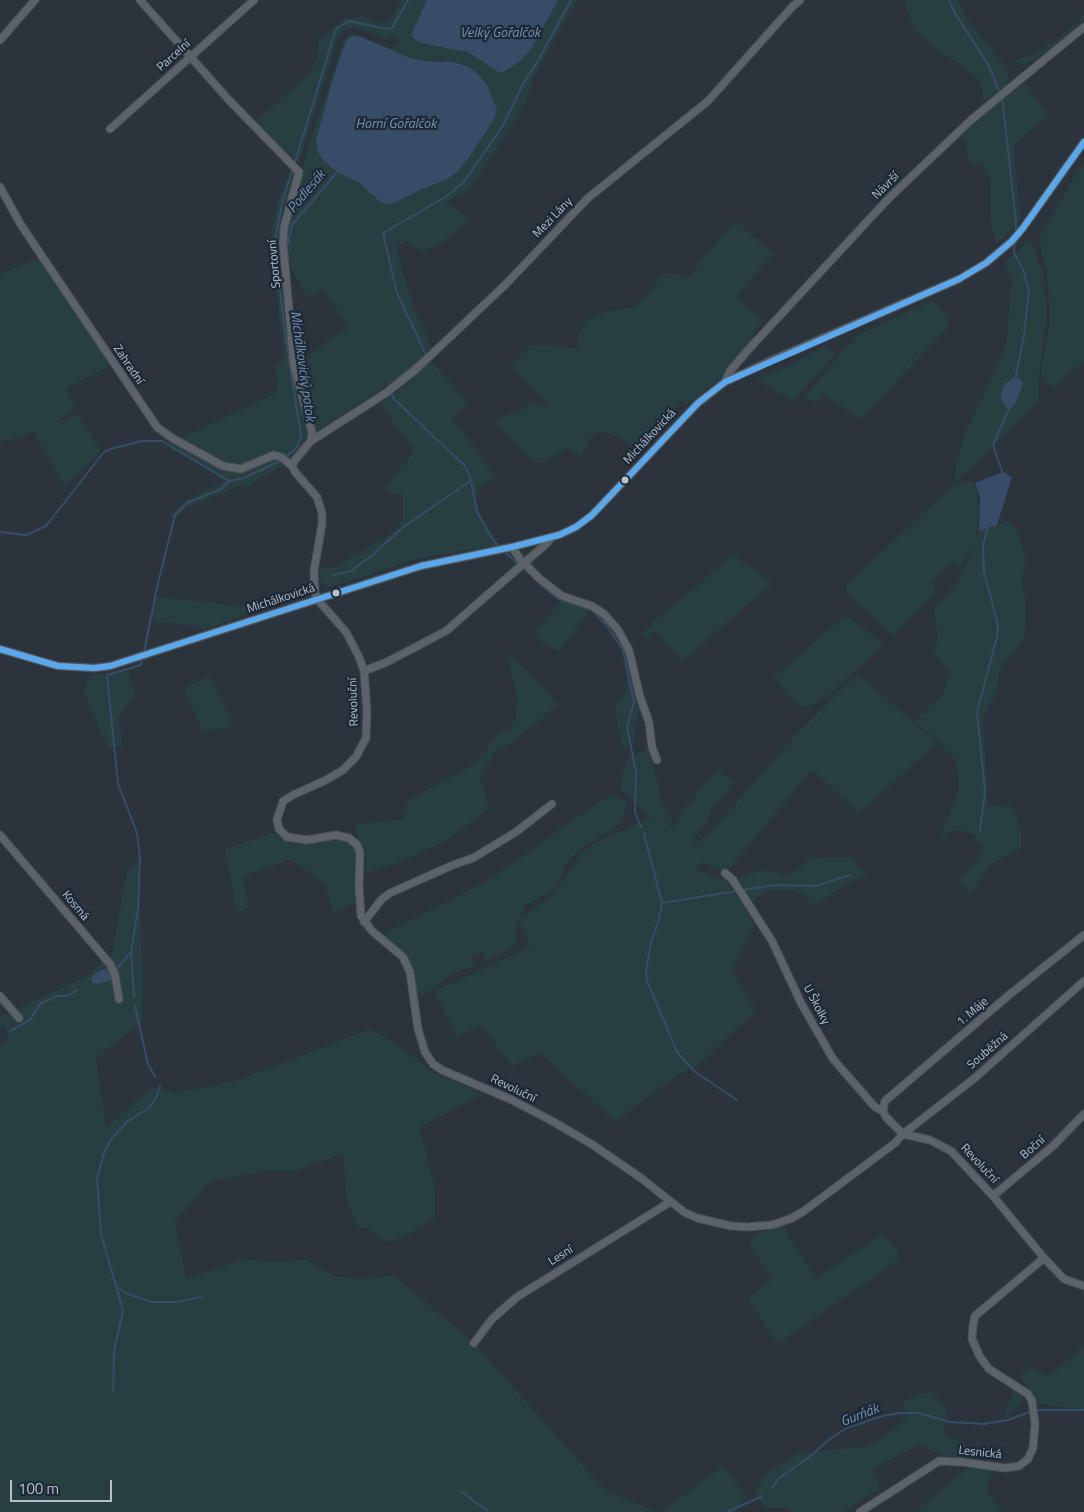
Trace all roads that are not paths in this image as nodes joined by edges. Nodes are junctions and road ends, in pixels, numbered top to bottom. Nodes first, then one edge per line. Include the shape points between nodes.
1 (34, 0) edge
2 (140, 0) edge
3 (254, 0) edge
4 (800, 0) edge
5 (1084, 27) edge
6 (0, 40) edge
7 (191, 57) junction
8 (110, 129) dead end
9 (1084, 142) edge
10 (0, 187) edge
11 (725, 382) junction
12 (312, 441) junction
13 (290, 464) junction
14 (550, 538) junction
15 (512, 548) junction
16 (525, 563) junction
17 (317, 599) junction
18 (0, 649) edge
19 (364, 671) junction
20 (657, 760) dead end
21 (552, 804) dead end
22 (0, 835) edge
23 (725, 874) dead end
24 (364, 922) junction
25 (1084, 935) edge
26 (1084, 981) edge
27 (0, 996) edge
28 (120, 999) dead end
29 (19, 1018) dead end
30 (883, 1111) junction
31 (1084, 1114) edge
32 (903, 1134) junction
33 (993, 1196) junction
34 (670, 1202) junction
35 (1044, 1258) junction
36 (1084, 1286) edge
37 (474, 1343) dead end
38 (860, 1512) edge

1 - 6 street
2 - 7 street, Sportovní
3 - 7 street, Parcelní
4 - 12 street, Mezi Lány via 708,101 588,198 505,285 414,371
5 - 11 street, Návrší via 971,120 888,200 748,350
7 - 8 street, Parcelní
7 - 12 street, Sportovní via 298,172 283,243 294,366
9 - 11 street, Michálkovická via 1023,228 999,252 973,271
10 - 13 street, Zahradní via 21,225 157,427 223,466 241,469 270,456 281,457
11 - 14 street, Michálkovická via 698,403 592,514 576,527
12 - 13 street
13 - 17 street via 317,498 322,513 314,570
14 - 15 street, Michálkovická
14 - 16 street
15 - 16 street
15 - 17 street, Michálkovická via 421,566
16 - 19 street via 446,631
16 - 20 street via 562,596 592,606 618,630 629,650
17 - 18 street, Michálkovická via 110,666 58,666
17 - 19 street, Revoluční via 346,632
19 - 24 street, Revoluční via 366,738 356,757 343,770 283,801 277,820 279,829 287,837 307,840 336,835 349,838 357,846 360,852 359,907
21 - 24 street via 516,832 473,858 390,893
22 - 28 street, Kosmá via 110,964
23 - 30 street, U Školky via 734,880 772,941 801,1004 833,1059 875,1107
24 - 34 street, Revoluční via 403,958 410,972 418,1029 425,1052 433,1064 552,1121 593,1145
25 - 30 street, 1. Máje via 886,1101
26 - 32 street, Souběžná via 976,1077
27 - 29 street
30 - 32 street, U Školky
31 - 33 street, Boční via 1053,1146
32 - 33 street, Revoluční via 930,1140 951,1150
32 - 34 street, Revoluční via 804,1211 772,1225 731,1226 708,1221 684,1212
33 - 35 street, Revoluční
34 - 37 street, Lesní via 517,1297 492,1319
35 - 36 street, Revoluční via 1064,1279
35 - 38 street, Lesnická via 975,1316 973,1326 972,1339 989,1369 1028,1394 1032,1402 1035,1424 1033,1448 1028,1459 1019,1466 1006,1468 938,1461

